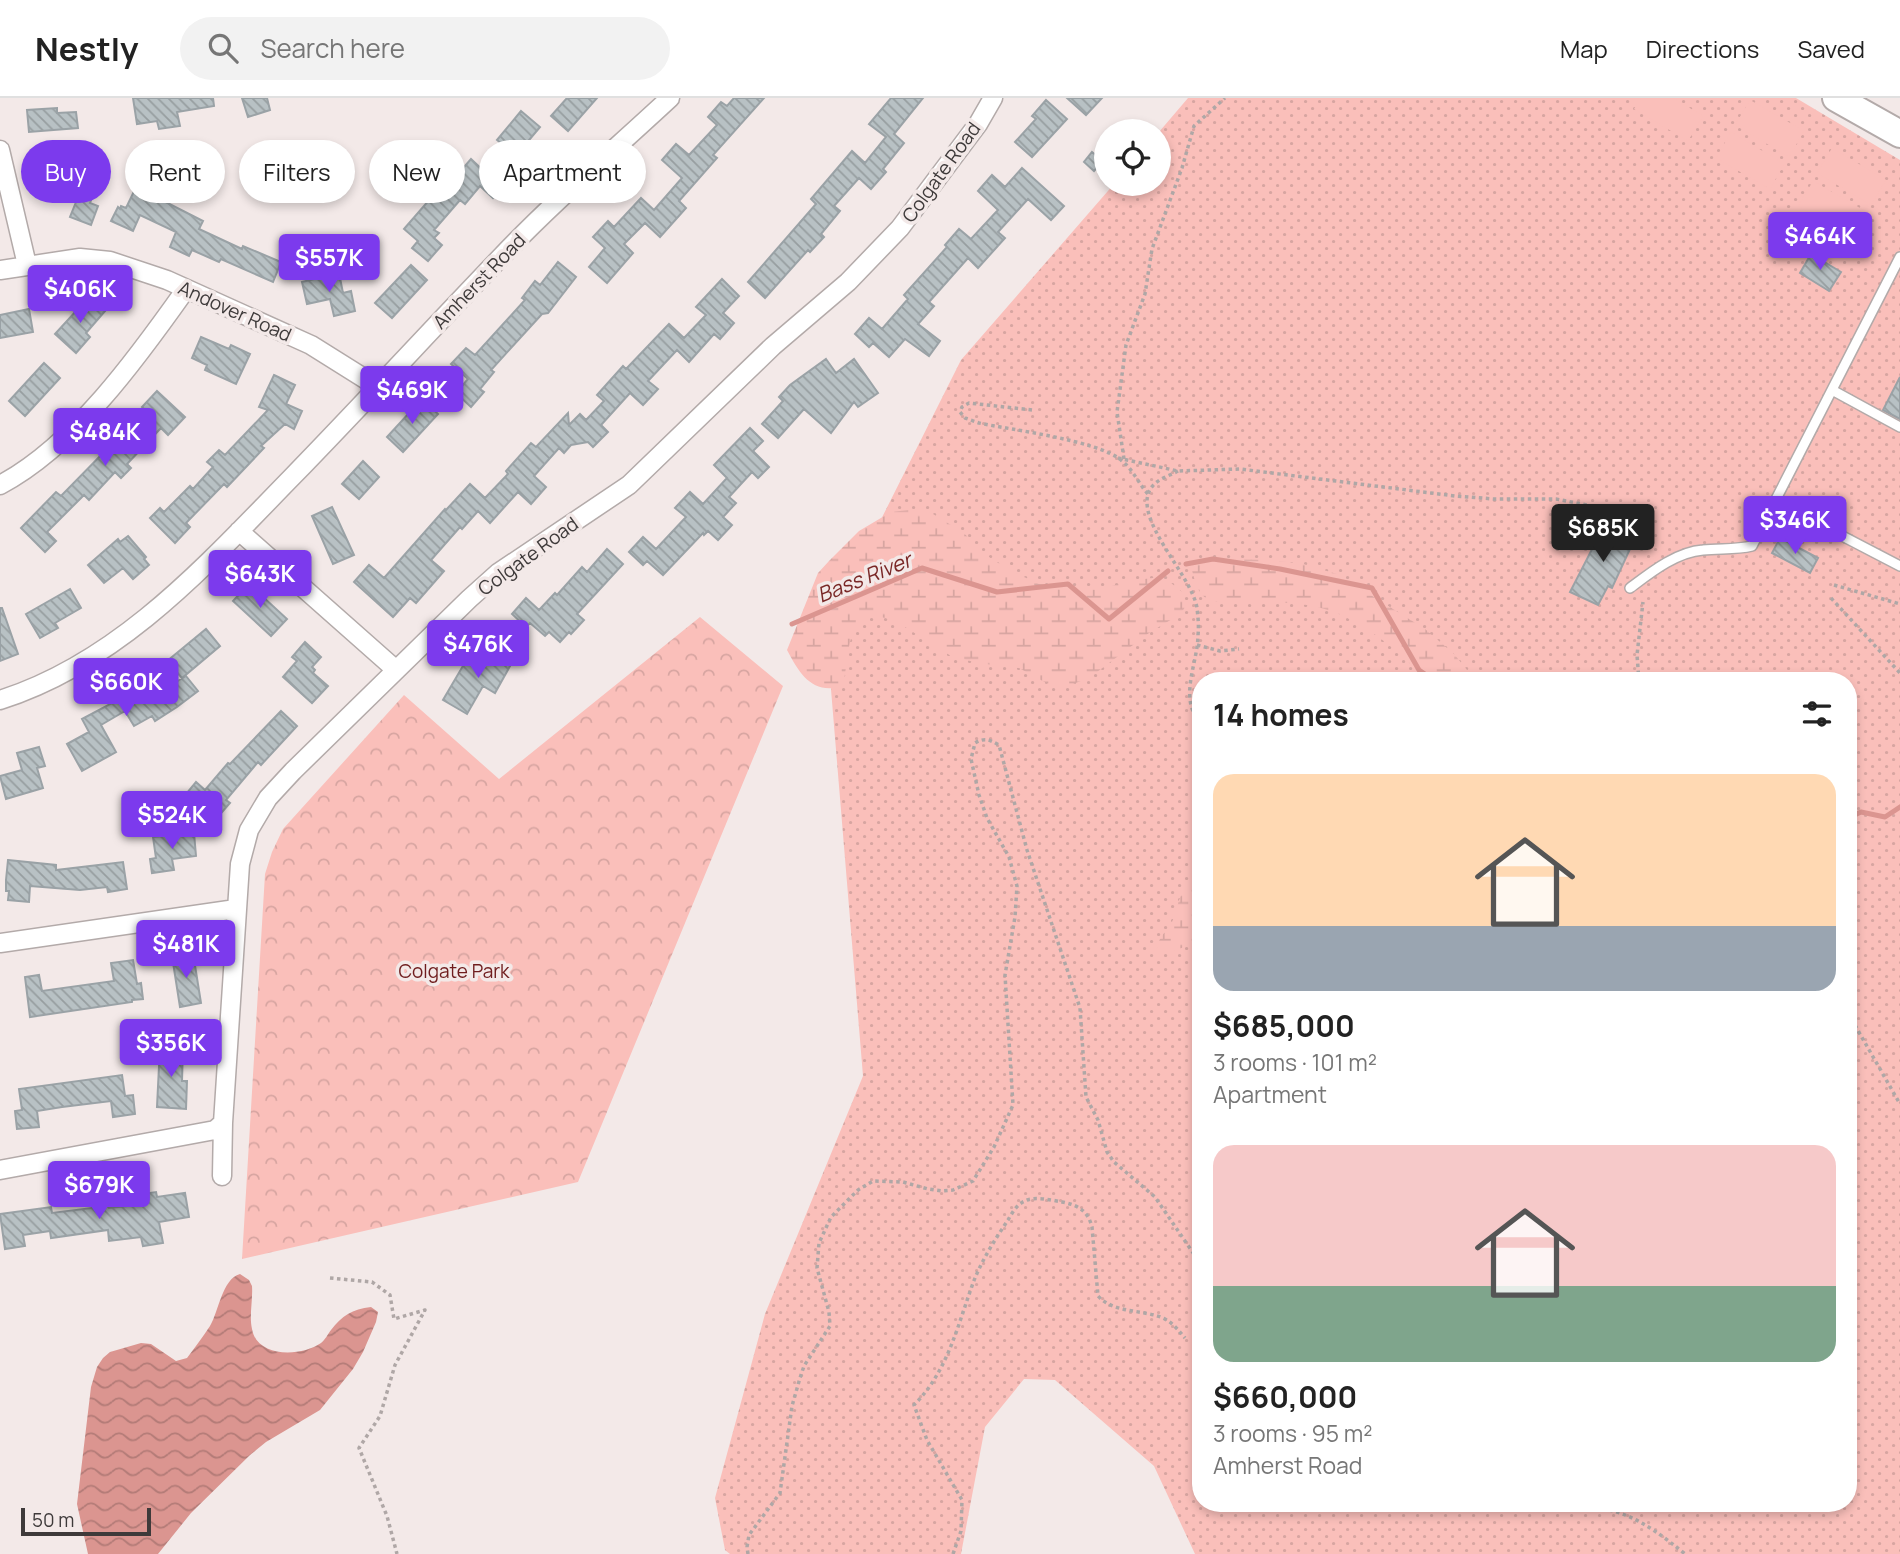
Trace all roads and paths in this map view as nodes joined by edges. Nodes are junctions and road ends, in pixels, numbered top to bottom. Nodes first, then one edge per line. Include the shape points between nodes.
1 (670, 98) edge
2 (993, 98) edge
3 (1225, 98) edge
4 (1836, 98) edge
5 (1900, 134) edge
6 (0, 150) edge
7 (1900, 257) edge
8 (27, 265) junction
9 (0, 270) edge
10 (186, 289) junction
11 (378, 387) junction
12 (1832, 390) junction
13 (1032, 410) dead end
14 (1900, 427) edge
15 (1118, 458) junction
16 (1124, 459) junction
17 (1178, 471) junction
18 (0, 485) edge
19 (1148, 494) junction
20 (1775, 500) junction
21 (1641, 527) dead end
22 (239, 531) junction
23 (1900, 566) edge
24 (1834, 585) dead end
25 (1630, 588) dead end
26 (1831, 598) dead end
27 (1643, 602) dead end
28 (1900, 604) edge
29 (1197, 645) junction
30 (1239, 649) dead end
31 (395, 669) junction
32 (1193, 672) edge
33 (1638, 672) edge
34 (1900, 673) edge
35 (1192, 678) edge
36 (0, 700) edge
37 (1192, 701) edge
38 (236, 909) junction
39 (0, 943) edge
40 (1857, 1029) edge
41 (1900, 1104) edge
42 (223, 1123) junction
43 (0, 1170) edge
44 (222, 1176) dead end
45 (1192, 1251) edge
46 (330, 1278) dead end
47 (1185, 1338) dead end
48 (1624, 1512) edge
49 (397, 1554) edge
50 (748, 1554) edge
51 (953, 1554) edge
52 (1685, 1554) edge

1 - 11 street, Amherst Road via 503,254
2 - 31 street, Colgate Road via 900,228 848,282 773,346 629,485 498,573
3 - 16 path via 1194,126 1152,249 1145,294 1126,345 1117,412
4 - 5 main road
6 - 8 street
7 - 12 lane
8 - 9 street, Andover Road
8 - 10 street, Andover Road via 80,258 110,261
10 - 11 street, Andover Road via 311,345
10 - 18 street via 150,341 93,408 47,454
11 - 22 street, Amherst Road
12 - 14 lane
12 - 20 lane
13 - 15 path via 969,403 961,412 979,423 1082,444
15 - 16 path
15 - 19 path
16 - 17 path
17 - 19 path via 1154,484
17 - 21 path via 1240,469 1455,496 1556,499 1592,506
19 - 29 path via 1149,517 1194,595
20 - 23 lane
20 - 25 lane via 1752,546 1685,554
22 - 31 street
22 - 36 street, Amherst Road via 175,594 119,640 62,675
24 - 28 path
26 - 34 path
27 - 33 path
29 - 30 path via 1220,651
29 - 32 path
31 - 38 street, Colgate Road via 268,798 248,830
35 - 37 path
38 - 39 street
38 - 42 street, Colgate Road
40 - 41 path
42 - 43 street via 215,1130
42 - 44 street, Colgate Road
45 - 50 path via 1155,1197 1107,1152 1086,1097 1083,1030 1074,989 1027,850 999,745 982,739 975,743 971,759 979,795 1009,857 1017,886 1005,975 1013,1105 973,1181 942,1191 873,1181 831,1217 819,1243 817,1268 830,1326 804,1366 792,1406 779,1493 749,1535
46 - 49 path via 372,1282 390,1295 394,1319 425,1310 394,1365 380,1416 359,1448
47 - 51 path via 1166,1320 1114,1306 1098,1296 1092,1227 1082,1209 1032,1199 1017,1206 971,1287 941,1370 914,1405 927,1440 962,1500 961,1531
48 - 52 path

